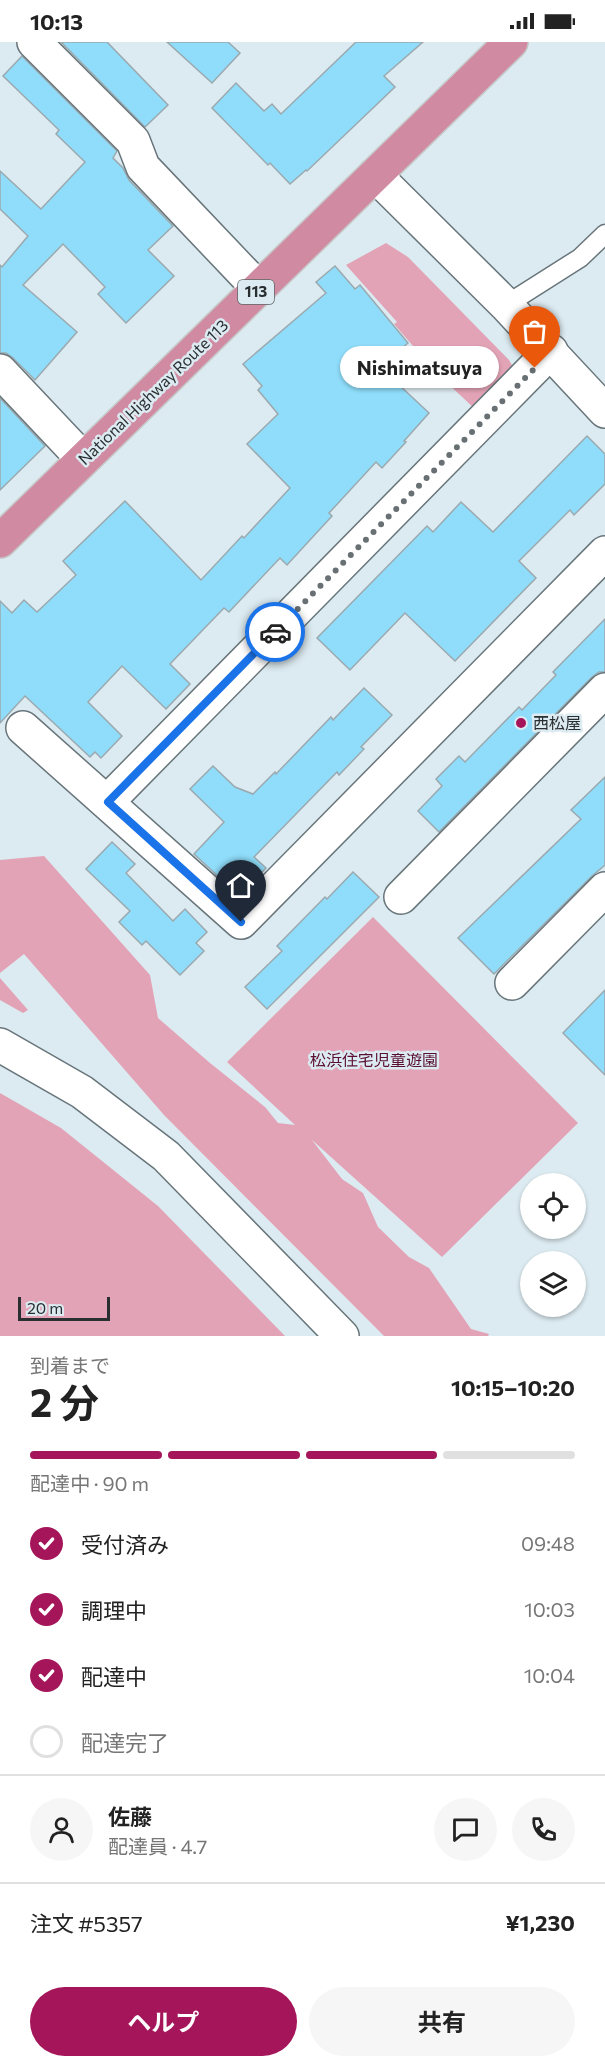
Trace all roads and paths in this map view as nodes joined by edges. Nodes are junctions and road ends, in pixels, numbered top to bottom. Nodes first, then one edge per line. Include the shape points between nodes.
1 (34, 42) edge
2 (511, 42) edge
3 (375, 175) junction
4 (605, 234) edge
5 (259, 290) junction
6 (506, 305) junction
7 (551, 351) junction
8 (0, 371) edge
9 (605, 411) edge
10 (83, 459) junction
11 (0, 542) edge
12 (605, 553) edge
13 (605, 690) edge
14 (23, 728) dead end
15 (108, 802) junction
16 (605, 890) edge
17 (401, 897) dead end
18 (512, 983) dead end
19 (0, 1045) edge
20 (342, 1336) edge

1 - 5 street via 133,141 143,167
2 - 3 highway, National Highway Route 113 / 113
3 - 5 highway, National Highway Route 113 / 113
3 - 6 street
4 - 6 lane via 580,258
5 - 10 highway, National Highway Route 113 / 113
6 - 7 street
7 - 9 street
7 - 15 street
8 - 10 street
10 - 11 highway, National Highway Route 113 / 113
12 - 15 street via 241,922
13 - 17 street
14 - 15 street
16 - 18 street
19 - 20 street via 82,1092 165,1156

